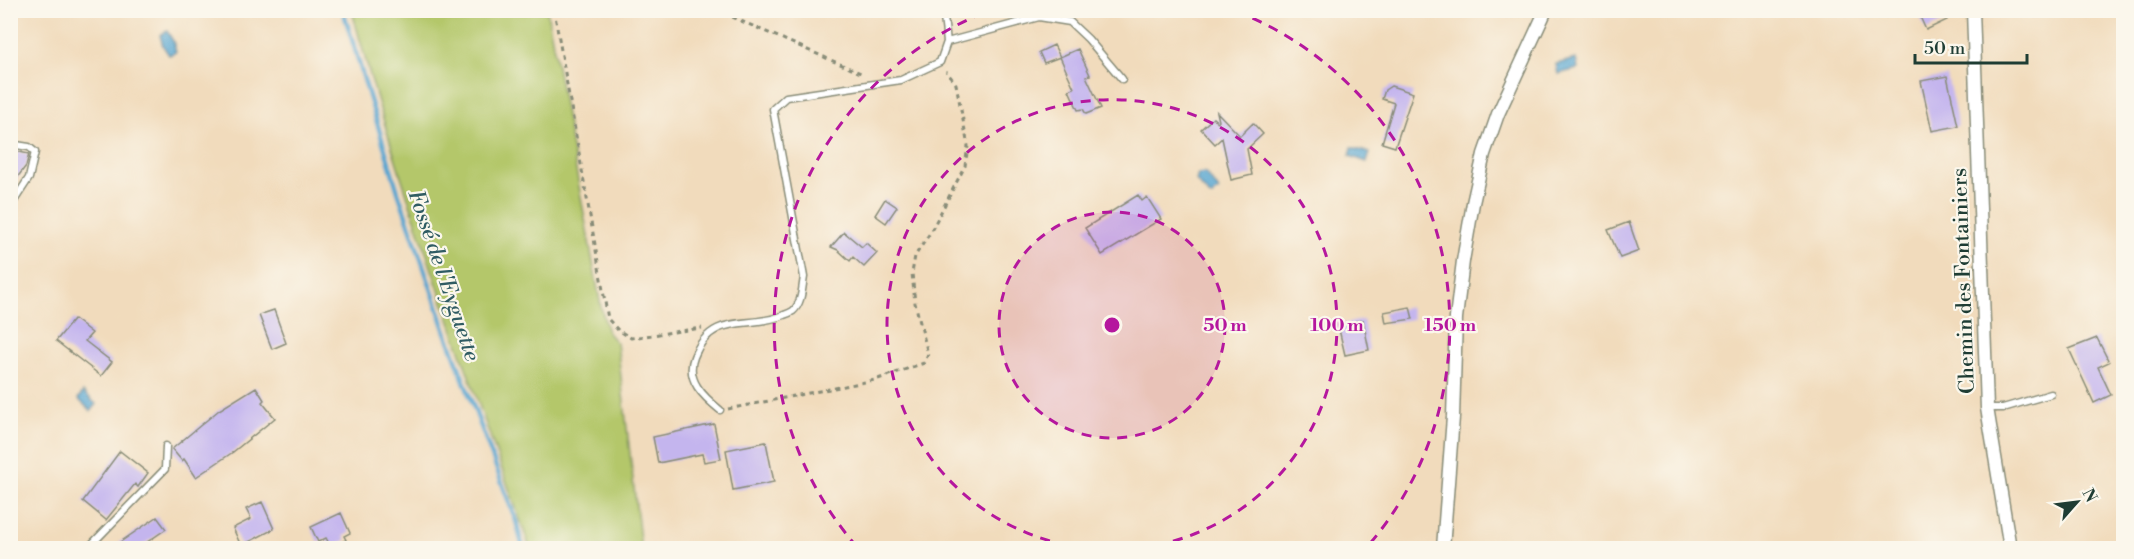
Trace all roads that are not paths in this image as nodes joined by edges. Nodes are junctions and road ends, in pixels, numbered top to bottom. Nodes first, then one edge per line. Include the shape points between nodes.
1 (943, 10) edge
2 (1546, 10) edge
3 (1973, 10) edge
4 (947, 42) junction
5 (1122, 79) dead end
6 (10, 144) edge
7 (10, 207) edge
8 (2051, 394) dead end
9 (1987, 408) junction
10 (720, 410) road end
11 (166, 446) dead end
12 (88, 549) edge
13 (1443, 549) edge
14 (2010, 549) edge

1 - 4 lane
2 - 13 street via 1498,114 1473,202 1456,318
3 - 9 street, Chemin des Fontainiers
4 - 5 lane via 1039,17 1070,22
4 - 10 lane via 940,62 901,80 786,97 772,109 804,277 801,297 793,311 776,319 727,324 701,340 693,360 692,378 703,396
6 - 7 lane via 35,152 29,178
8 - 9 lane via 2003,408
9 - 14 street, Chemin des Fontainiers
11 - 12 lane via 165,469

